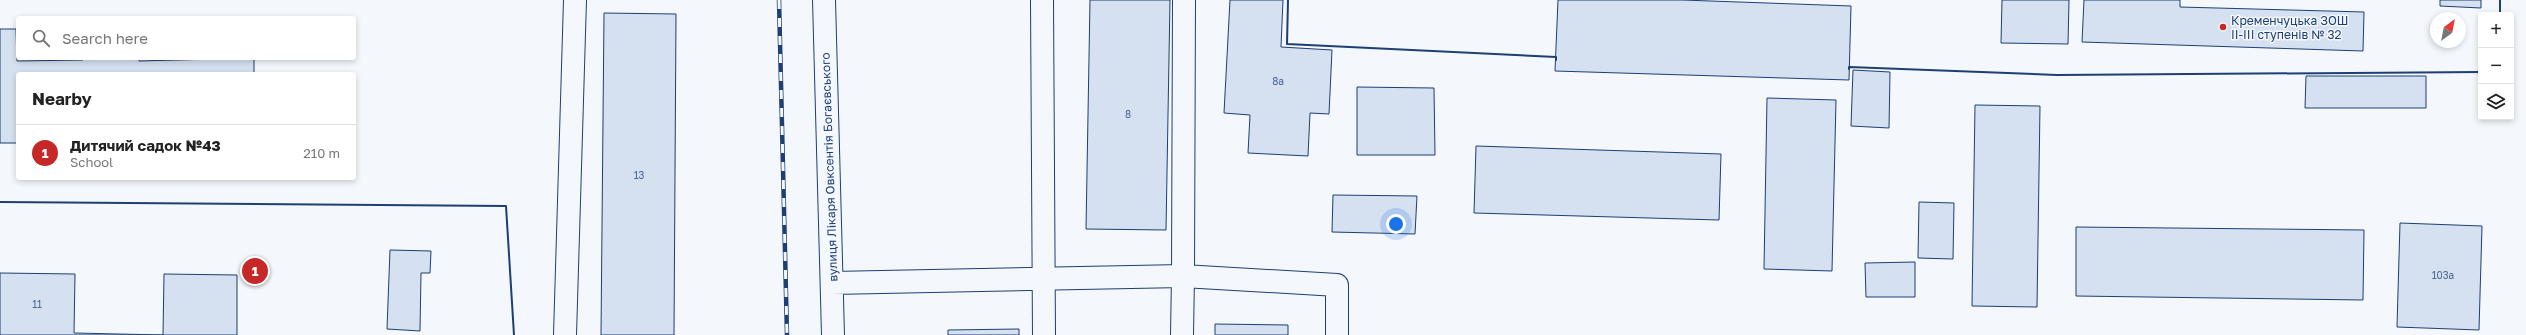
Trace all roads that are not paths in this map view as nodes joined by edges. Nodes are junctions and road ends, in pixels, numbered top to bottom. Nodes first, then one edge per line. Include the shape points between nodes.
1 (575, 0) edge
2 (824, 0) edge
3 (1042, 0) edge
4 (1184, 0) edge
5 (1183, 276) junction
6 (1044, 277) junction
7 (832, 283) junction
8 (565, 335) edge
9 (833, 335) edge
10 (1044, 335) edge
11 (1182, 335) edge
12 (1336, 335) edge

1 - 8 street
2 - 7 street, вулиця Лікаря Овксентія Богаєвського
3 - 6 street
4 - 5 street
5 - 6 street
5 - 11 street
5 - 12 street via 1337,285
6 - 7 street
6 - 10 street
7 - 9 street, вулиця Лікаря Овксентія Богаєвського

